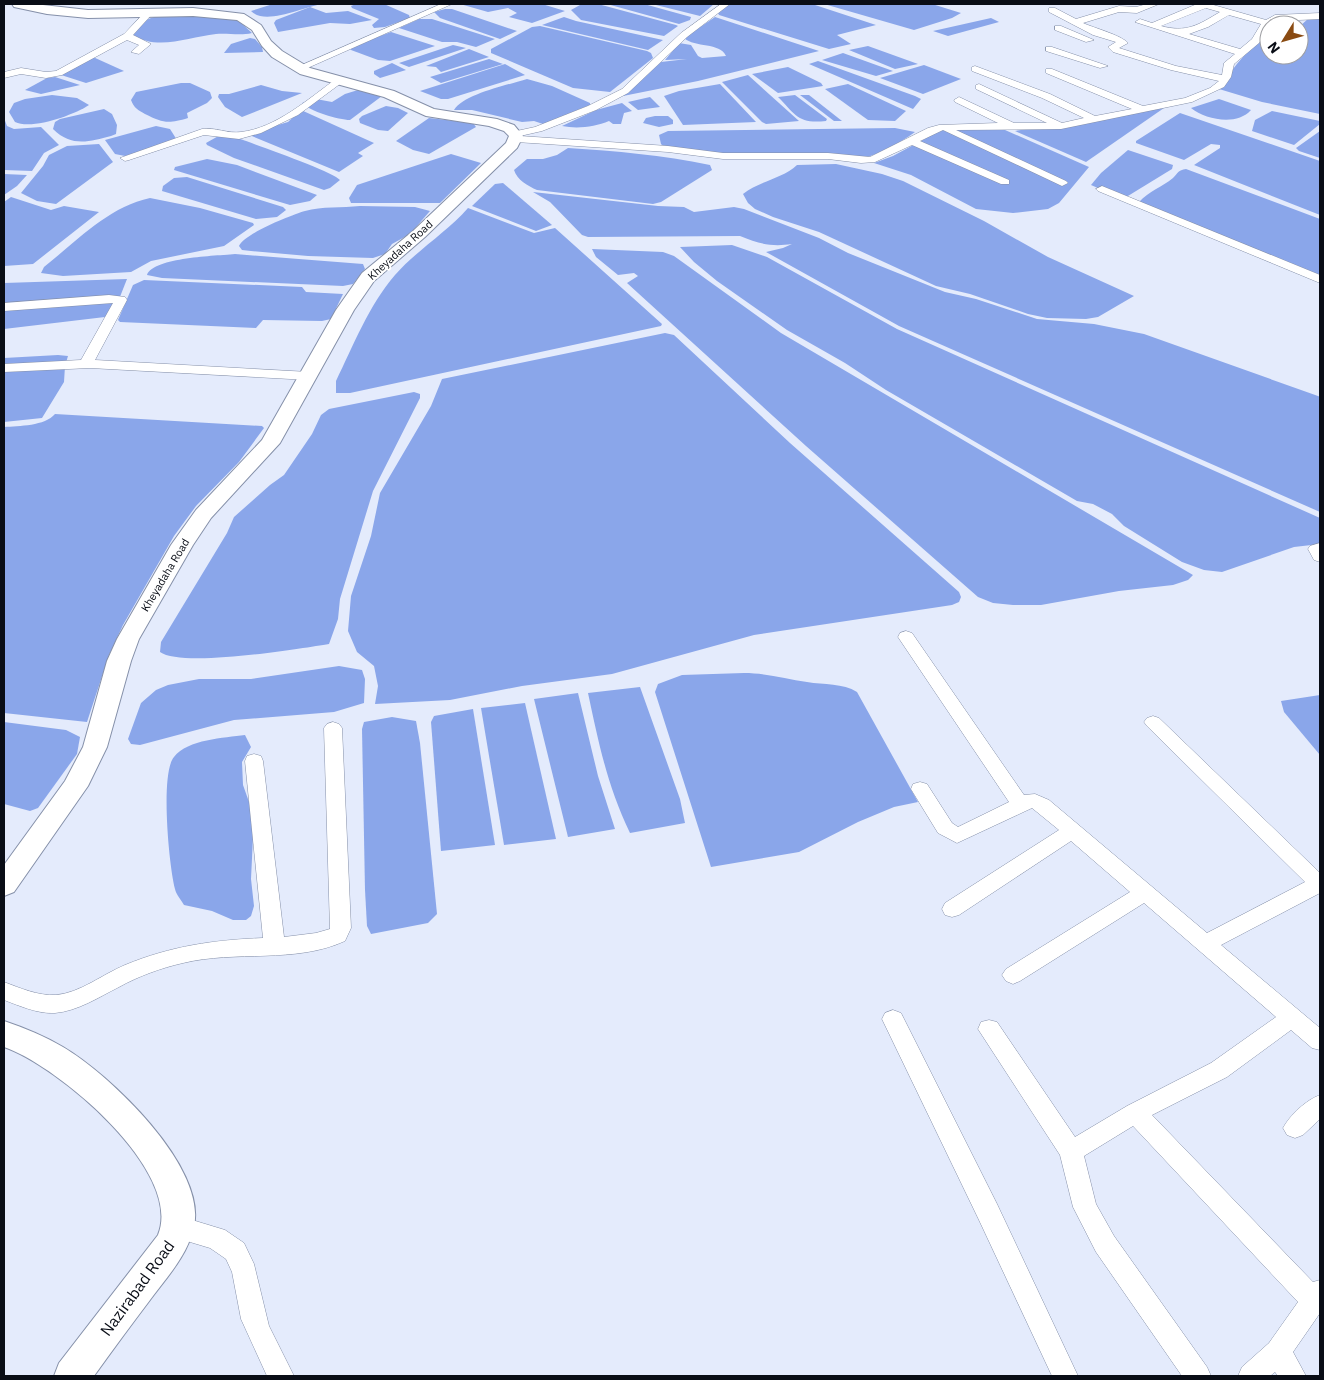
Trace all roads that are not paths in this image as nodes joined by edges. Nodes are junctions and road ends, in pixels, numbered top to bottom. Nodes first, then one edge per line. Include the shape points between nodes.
1 (18, 4) edge
2 (171, 4) edge
3 (448, 4) edge
4 (726, 4) edge
5 (1155, 4) edge
6 (1209, 5) edge
7 (1052, 10) dead end
8 (1227, 12) junction
9 (148, 13) junction
10 (1125, 18) dead end
11 (1259, 21) edge
12 (1075, 22) junction
13 (1140, 22) dead end
14 (1155, 25) dead end
15 (1058, 28) dead end
16 (1088, 29) junction
17 (1182, 34) dead end
18 (127, 36) junction
19 (1259, 36) edge
20 (1049, 49) dead end
21 (1104, 50) junction
22 (136, 52) dead end
23 (1242, 53) junction
24 (1078, 58) junction
25 (1103, 66) dead end
26 (300, 68) junction
27 (975, 69) dead end
28 (1049, 71) dead end
29 (4, 75) edge
30 (1225, 78) junction
31 (339, 81) junction
32 (979, 87) dead end
33 (959, 100) dead end
34 (1144, 110) junction
35 (1095, 120) junction
36 (1061, 126) junction
37 (942, 127) junction
38 (1016, 128) junction
39 (524, 136) junction
40 (912, 141) junction
41 (125, 158) dead end
42 (1005, 182) dead end
43 (1062, 182) dead end
44 (1102, 189) dead end
45 (1320, 279) edge
46 (4, 307) edge
47 (90, 364) junction
48 (4, 368) edge
49 (309, 376) junction
50 (1320, 548) edge
51 (1320, 556) edge
52 (906, 638) dead end
53 (1153, 722) dead end
54 (333, 728) dead end
55 (254, 761) dead end
56 (920, 789) dead end
57 (1021, 805) junction
58 (1072, 831) junction
59 (1320, 884) edge
60 (4, 885) edge
61 (1146, 892) junction
62 (952, 909) dead end
63 (1206, 943) junction
64 (274, 944) junction
65 (1013, 975) dead end
66 (4, 991) edge
67 (1292, 1017) junction
68 (893, 1019) dead end
69 (989, 1029) dead end
70 (4, 1034) edge
71 (1320, 1041) edge
72 (1320, 1105) edge
73 (1135, 1113) junction
74 (1295, 1128) dead end
75 (1072, 1151) junction
76 (179, 1228) junction
77 (1318, 1297) edge
78 (1278, 1352) junction
79 (72, 1376) edge
80 (281, 1376) edge
81 (1065, 1376) edge
82 (1198, 1376) edge
83 (1252, 1376) edge
84 (1293, 1376) edge

1 - 9 main road via 88,14
2 - 9 main road
3 - 26 street
4 - 39 street via 684,35 625,91
5 - 12 street via 1137,10 1119,9
6 - 8 street
6 - 14 street
7 - 12 street
8 - 11 street
8 - 17 street
9 - 18 street
9 - 26 main road via 212,13 240,17 257,28 277,54
10 - 16 street
12 - 16 street
13 - 23 street
15 - 21 street
16 - 21 street via 1123,43
18 - 22 street via 146,44
18 - 29 street via 55,74 44,75 22,69
19 - 23 street
20 - 24 street
21 - 24 street
21 - 30 street
23 - 30 street via 1227,66
24 - 25 street
26 - 31 main road
27 - 35 street via 1046,96
28 - 34 street
30 - 34 street via 1217,88 1204,94
31 - 39 main road via 388,94 431,113 492,122
31 - 41 street via 277,124 238,136 212,130 202,132
32 - 36 street
33 - 38 street
34 - 35 street
35 - 36 street
36 - 38 street
37 - 38 street
37 - 40 street
37 - 43 street
39 - 40 street via 723,156 828,156 861,160 875,158
39 - 49 main road, Kheyadaha Road via 368,277 345,310
40 - 42 street
44 - 45 street
46 - 47 street via 121,300 87,362
47 - 48 street
47 - 49 street
49 - 60 main road, Kheyadaha Road via 270,443 203,514 154,591 119,660 94,747 85,767 61,808
50 - 51 street via 1316,549
52 - 57 street
53 - 59 street
54 - 64 street via 341,928 333,939
55 - 64 street
56 - 57 street via 945,828 957,836
57 - 58 street via 1035,801
58 - 61 street
58 - 62 street
59 - 63 street
61 - 63 street
61 - 65 street
63 - 67 street
64 - 66 street via 215,949 176,957 119,976 72,1000 55,1004 40,1003
67 - 71 street
67 - 73 street via 1219,1070
68 - 81 street
69 - 75 street
70 - 76 main road, Nazirabad Road via 59,1060 134,1128 158,1158 171,1181 179,1208
72 - 74 street
73 - 75 street
73 - 77 street
75 - 82 street via 1085,1207 1095,1228
76 - 79 main road, Nazirabad Road via 148,1277
76 - 80 street via 218,1241 235,1252 261,1340
77 - 78 street
78 - 83 street
78 - 84 street

